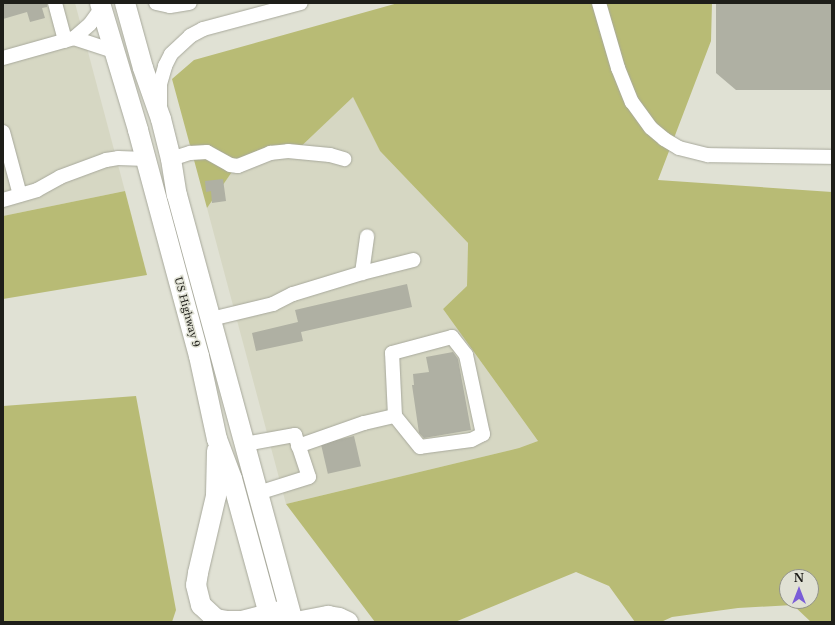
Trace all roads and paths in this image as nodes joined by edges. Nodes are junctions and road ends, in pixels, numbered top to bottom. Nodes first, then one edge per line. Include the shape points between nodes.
1 (55, 3) edge
2 (125, 3) edge
3 (156, 3) edge
4 (190, 3) edge
5 (301, 3) edge
6 (599, 3) edge
7 (100, 6) edge
8 (69, 40) junction
9 (113, 51) junction
10 (3, 58) edge
11 (161, 119) junction
12 (3, 132) edge
13 (832, 157) edge
14 (344, 159) dead end
15 (146, 160) junction
16 (171, 160) junction
17 (20, 195) junction
18 (3, 200) edge
19 (367, 236) dead end
20 (413, 260) dead end
21 (362, 273) junction
22 (211, 319) junction
23 (395, 416) junction
24 (217, 439) junction
25 (245, 444) junction
26 (298, 446) junction
27 (258, 493) junction
28 (293, 617) edge
29 (270, 619) edge
30 (348, 622) edge

1 - 8 street
2 - 11 highway via 143,68
3 - 4 street via 170,6
5 - 11 street via 202,30 181,42 171,54 160,84
6 - 13 street via 618,68 632,102 650,128 664,139 679,148 708,155
7 - 8 street via 90,24
7 - 9 highway, US Highway 9
8 - 9 street
8 - 10 street
9 - 15 highway, US Highway 9
11 - 16 highway
12 - 17 street
14 - 16 street via 288,151 270,153 238,166 230,165 207,152 190,153
15 - 17 street via 106,160
15 - 24 highway, US Highway 9 via 199,356
16 - 22 highway via 177,195
17 - 18 street
19 - 21 street
20 - 21 street
21 - 22 street via 293,294 273,304
22 - 25 highway
23 - 23 street via 392,353 452,338 466,355 483,434 471,440 420,447
23 - 26 street via 364,423
24 - 29 highway, US Highway 9 via 232,478
24 - 29 highway via 216,496 198,573 197,595 204,608 216,618 226,621
25 - 26 street via 295,435
25 - 27 highway
26 - 27 street via 309,477
27 - 28 highway
28 - 29 highway
28 - 30 highway via 328,616

